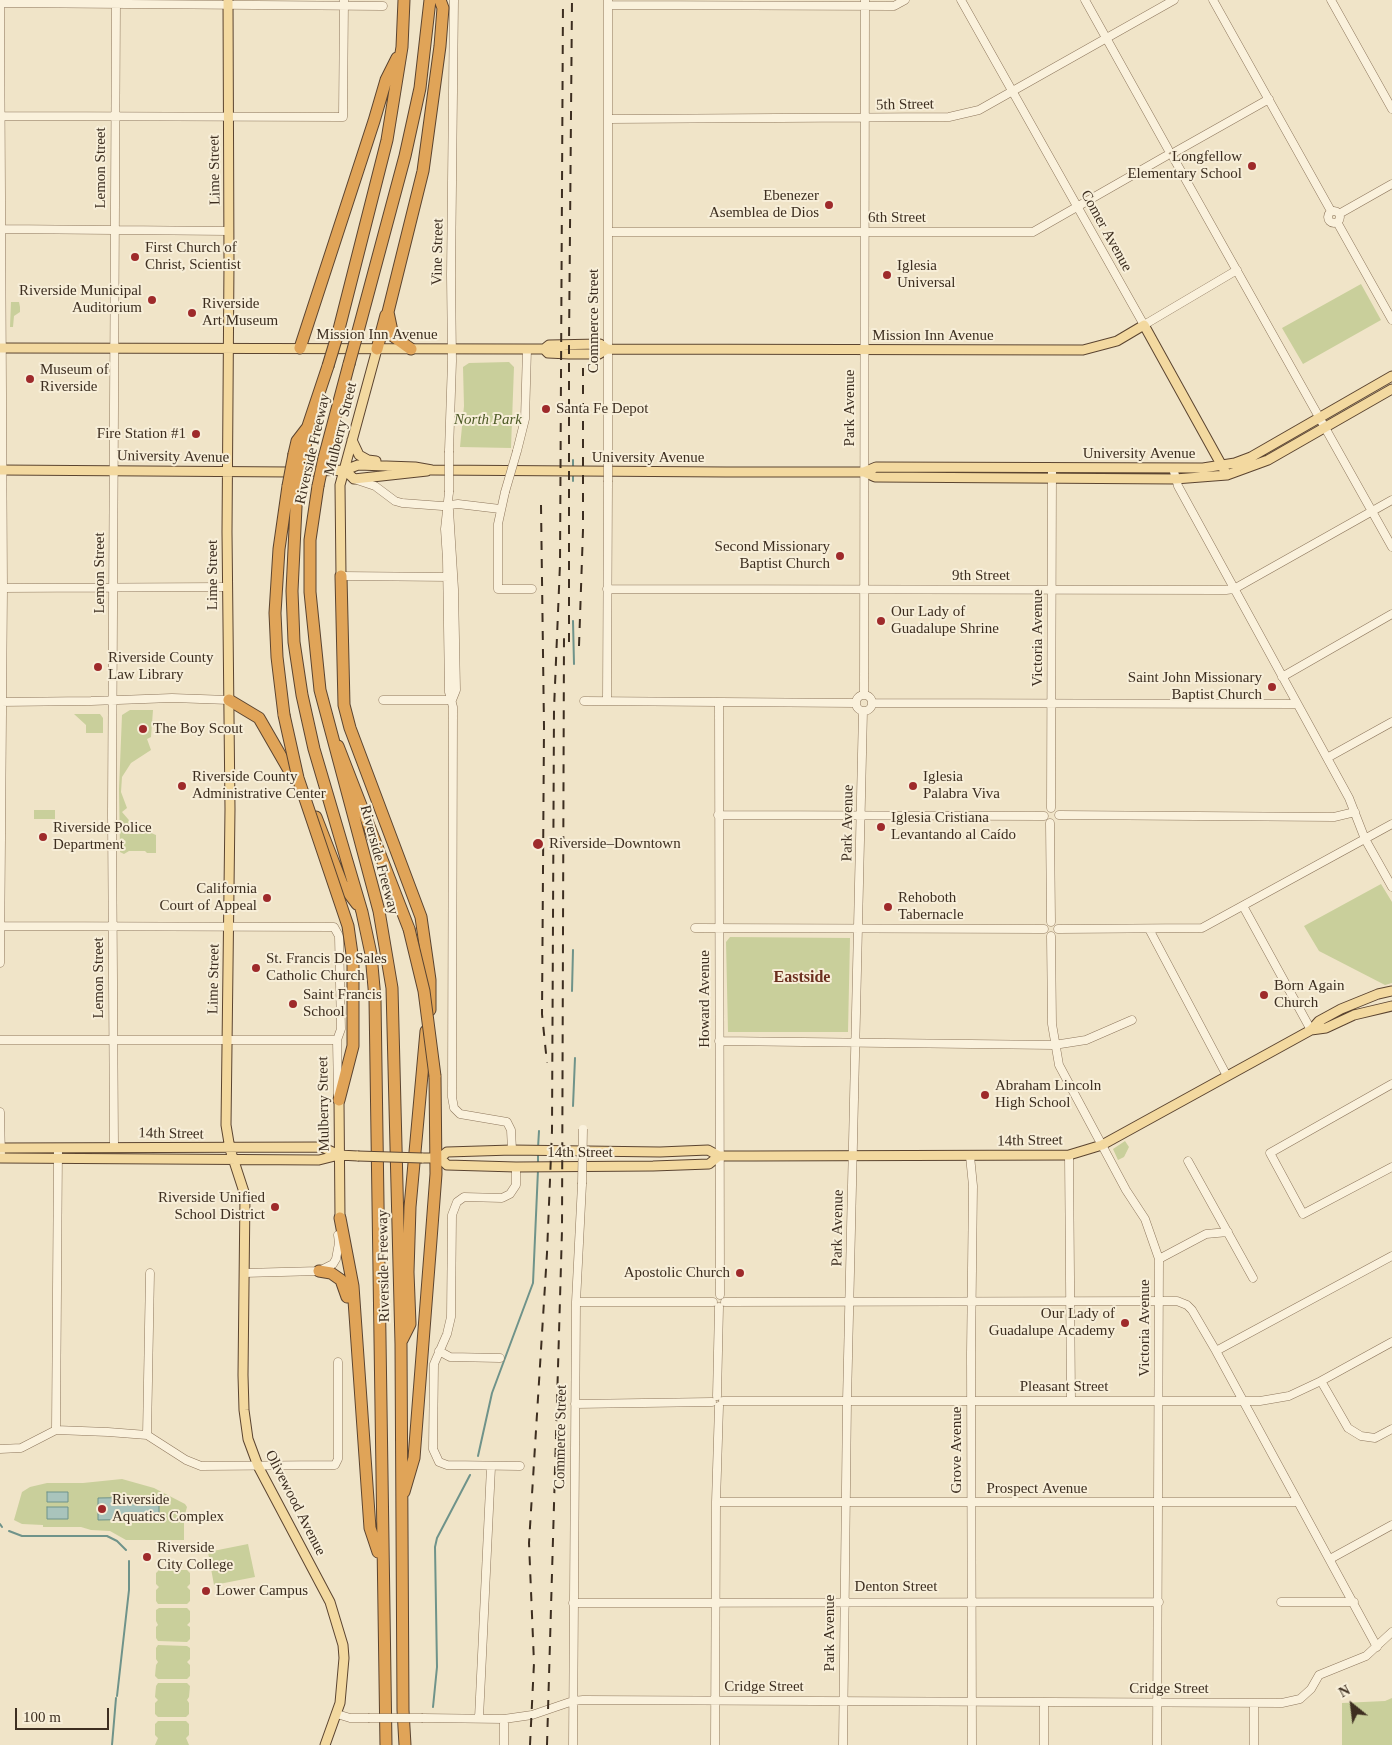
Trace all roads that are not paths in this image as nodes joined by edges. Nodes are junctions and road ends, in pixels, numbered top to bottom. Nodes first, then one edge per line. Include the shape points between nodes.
1 (404, 0) edge
2 (430, 0) edge
3 (440, 0) edge
4 (454, 0) edge
5 (905, 0) edge
6 (961, 0) edge
7 (1085, 0) edge
8 (1174, 0) edge
9 (1213, 0) edge
10 (1331, 0) edge
11 (0, 1) edge
12 (116, 2) edge
13 (228, 2) edge
14 (344, 2) edge
15 (608, 3) edge
16 (866, 3) edge
17 (383, 6) dead end
18 (1106, 38) junction
19 (402, 47) junction
20 (1013, 92) junction
21 (1269, 99) junction
22 (1392, 109) edge
23 (0, 116) edge
24 (228, 116) junction
25 (116, 117) junction
26 (608, 119) junction
27 (865, 119) junction
28 (1170, 153) junction
29 (1392, 184) edge
30 (1077, 207) junction
31 (1338, 218) junction
32 (0, 229) edge
33 (115, 230) junction
34 (230, 231) junction
35 (608, 232) junction
36 (865, 232) junction
37 (1237, 270) junction
38 (388, 312) junction
39 (1392, 320) edge
40 (1144, 325) junction
41 (0, 348) edge
42 (300, 348) junction
43 (452, 348) junction
44 (114, 349) junction
45 (228, 349) junction
46 (377, 349) junction
47 (411, 349) junction
48 (527, 349) junction
49 (607, 349) junction
50 (864, 350) junction
51 (1392, 376) edge
52 (1392, 389) edge
53 (1320, 417) junction
54 (1326, 427) junction
55 (352, 440) junction
56 (389, 466) junction
57 (1222, 466) junction
58 (1052, 468) junction
59 (1173, 468) junction
60 (1, 470) edge
61 (114, 470) junction
62 (345, 470) junction
63 (432, 470) junction
64 (227, 472) junction
65 (864, 472) junction
66 (1227, 475) junction
67 (354, 478) junction
68 (1052, 478) junction
69 (1175, 478) junction
70 (292, 486) junction
71 (1392, 500) edge
72 (448, 506) junction
73 (500, 509) junction
74 (1373, 511) junction
75 (1392, 546) edge
76 (340, 576) junction
77 (451, 576) junction
78 (227, 587) junction
79 (1, 588) edge
80 (114, 588) junction
81 (532, 589) dead end
82 (607, 589) junction
83 (864, 589) junction
84 (1234, 589) junction
85 (1052, 590) junction
86 (1392, 614) edge
87 (1282, 677) junction
88 (864, 695) junction
89 (113, 700) junction
90 (229, 700) junction
91 (383, 700) dead end
92 (452, 700) junction
93 (584, 700) dead end
94 (608, 701) junction
95 (1, 702) edge
96 (719, 703) junction
97 (856, 703) junction
98 (872, 703) junction
99 (1052, 703) junction
100 (1297, 704) junction
101 (863, 711) junction
102 (1392, 722) edge
103 (329, 729) junction
104 (1327, 758) junction
105 (1051, 808) junction
106 (1, 812) edge
107 (1355, 812) junction
108 (718, 815) junction
109 (1059, 815) junction
110 (862, 816) junction
111 (1044, 816) junction
112 (1050, 823) junction
113 (1392, 824) edge
114 (1365, 839) junction
115 (1392, 887) edge
116 (1243, 906) junction
117 (362, 912) junction
118 (1051, 922) junction
119 (228, 925) junction
120 (0, 926) edge
121 (113, 926) junction
122 (695, 928) dead end
123 (719, 928) junction
124 (1044, 929) junction
125 (1058, 929) junction
126 (1148, 929) junction
127 (859, 930) junction
128 (1050, 936) junction
129 (0, 963) edge
130 (1392, 991) edge
131 (1392, 1006) edge
132 (1132, 1020) dead end
133 (1311, 1030) junction
134 (0, 1040) edge
135 (227, 1040) junction
136 (338, 1040) junction
137 (112, 1041) junction
138 (719, 1041) junction
139 (856, 1042) junction
140 (1054, 1045) junction
141 (1227, 1076) junction
142 (1392, 1084) edge
143 (339, 1100) junction
144 (0, 1112) edge
145 (583, 1130) dead end
146 (1102, 1145) junction
147 (114, 1147) junction
148 (0, 1148) edge
149 (230, 1149) junction
150 (512, 1150) junction
151 (58, 1153) junction
152 (854, 1154) junction
153 (339, 1155) junction
154 (1069, 1155) junction
155 (719, 1156) junction
156 (970, 1156) junction
157 (0, 1158) edge
158 (77, 1158) junction
159 (234, 1159) junction
160 (438, 1159) junction
161 (1188, 1161) dead end
162 (516, 1167) junction
163 (1392, 1167) edge
164 (340, 1218) junction
165 (1228, 1232) junction
166 (1392, 1256) edge
167 (1159, 1259) junction
168 (319, 1271) junction
169 (150, 1273) dead end
170 (244, 1273) junction
171 (1253, 1278) dead end
172 (850, 1300) junction
173 (576, 1302) junction
174 (971, 1302) junction
175 (1070, 1302) junction
176 (1159, 1302) junction
177 (719, 1304) junction
178 (356, 1327) junction
179 (1392, 1342) edge
180 (401, 1344) junction
181 (439, 1350) junction
182 (1216, 1351) junction
183 (500, 1358) dead end
184 (338, 1362) dead end
185 (1321, 1381) junction
186 (718, 1401) junction
187 (847, 1401) junction
188 (972, 1401) junction
189 (1071, 1401) junction
190 (1159, 1401) junction
191 (1244, 1402) junction
192 (575, 1404) junction
193 (1392, 1429) edge
194 (56, 1430) junction
195 (147, 1435) junction
196 (0, 1449) edge
197 (258, 1466) junction
198 (520, 1466) dead end
199 (491, 1467) junction
200 (845, 1501) junction
201 (716, 1502) junction
202 (971, 1502) junction
203 (1298, 1502) junction
204 (401, 1503) junction
205 (1159, 1503) junction
206 (1392, 1525) edge
207 (1330, 1559) junction
208 (382, 1563) junction
209 (715, 1601) junction
210 (844, 1601) junction
211 (973, 1601) junction
212 (1159, 1602) junction
213 (1281, 1602) dead end
214 (1354, 1602) junction
215 (573, 1603) junction
216 (1392, 1632) edge
217 (1377, 1647) junction
218 (715, 1700) junction
219 (573, 1701) junction
220 (844, 1701) junction
221 (973, 1702) junction
222 (1158, 1702) junction
223 (1044, 1703) junction
224 (1254, 1703) junction
225 (337, 1714) junction
226 (479, 1718) junction
227 (504, 1719) junction
228 (325, 1745) edge
229 (386, 1745) edge
230 (405, 1745) edge
231 (504, 1745) edge
232 (573, 1745) edge
233 (715, 1745) edge
234 (843, 1745) edge
235 (972, 1745) edge
236 (1044, 1745) edge
237 (1158, 1745) edge
238 (1254, 1745) edge

1 - 19 highway, Riverside Freeway
2 - 103 highway, Riverside Freeway, bridge via 420,88 405,156 324,458 310,540 310,592 320,690
3 - 38 highway via 443,8 440,46 423,171
4 - 43 street, Vine Street
5 - 16 street via 894,6
6 - 20 street, Comer Avenue
7 - 18 street
8 - 18 street, 5th Street
9 - 21 street
10 - 22 street
11 - 12 street
11 - 23 street
12 - 13 street
12 - 25 street, Lemon Street
13 - 14 street
13 - 24 main road, Lime Street
14 - 17 street
14 - 24 street via 343,117
15 - 16 street
15 - 26 street, Commerce Street
16 - 27 street, Park Avenue
18 - 20 street, 5th Street
18 - 28 street
19 - 42 highway via 386,80
19 - 70 highway, Riverside Freeway, bridge via 387,140 338,334 308,426 297,440 299,455
20 - 27 street, 5th Street via 979,110 949,118
20 - 30 street, Comer Avenue
21 - 28 street, 6th Street
21 - 31 street via 1330,211 1335,210
23 - 25 street
23 - 32 street
24 - 25 street
24 - 34 main road, Lime Street
25 - 33 street, Lemon Street
26 - 27 street, 5th Street
26 - 35 street, Commerce Street
27 - 36 street, Park Avenue
28 - 30 street, 6th Street
28 - 37 street
29 - 31 street
30 - 36 street, 6th Street via 1033,232
30 - 40 street, Comer Avenue
31 - 39 street
32 - 33 street
32 - 41 street
33 - 34 street
33 - 44 street, Lemon Street
34 - 45 main road, Lime Street
35 - 36 street, 6th Street
35 - 49 street, Commerce Street
36 - 50 street, Park Avenue
37 - 40 street, Mission Inn Avenue
37 - 53 street
38 - 46 highway
38 - 47 highway via 393,336
40 - 50 main road, Mission Inn Avenue via 1117,341 1083,350
40 - 57 main road, Comer Avenue
41 - 44 main road, Mission Inn Avenue
41 - 60 street
42 - 45 main road, Mission Inn Avenue
42 - 46 main road, Mission Inn Avenue
43 - 47 main road, Mission Inn Avenue
43 - 48 main road, Mission Inn Avenue
43 - 72 street, Vine Street, bridge
44 - 45 main road, Mission Inn Avenue
44 - 61 street, Lemon Street
45 - 64 main road, Lime Street
46 - 47 main road, Mission Inn Avenue
46 - 55 main road, Mulberry Street
48 - 49 main road, Mission Inn Avenue via 544,349 549,344 600,344
48 - 73 street, bridge via 525,419
49 - 50 main road, Mission Inn Avenue
49 - 82 street, Commerce Street, bridge
50 - 65 street, Park Avenue
51 - 53 main road, University Avenue
52 - 54 main road, University Avenue
53 - 54 street
53 - 57 main road, University Avenue via 1251,457
54 - 66 main road, University Avenue via 1268,460
54 - 74 street
55 - 56 main road via 363,458 385,462
55 - 62 main road, Mulberry Street
56 - 62 main road, University Avenue via 358,465
56 - 63 main road, University Avenue
57 - 59 main road, University Avenue
57 - 66 main road, Comer Avenue
58 - 59 main road, University Avenue
58 - 65 main road, University Avenue via 876,467
58 - 68 street, Victoria Avenue
59 - 69 street
60 - 61 main road, University Avenue
60 - 79 street
61 - 64 main road, University Avenue
61 - 80 street, Lemon Street
62 - 64 main road, University Avenue
62 - 67 main road
62 - 76 main road, Mulberry Street via 340,485
63 - 65 main road, University Avenue
63 - 67 main road, University Avenue
64 - 78 main road, Lime Street
65 - 68 main road, University Avenue via 875,477
65 - 83 street, Park Avenue
66 - 69 main road, University Avenue
67 - 72 street via 375,486 395,501
68 - 69 main road, University Avenue
68 - 85 street, Victoria Avenue
69 - 84 street
70 - 117 highway, Riverside Freeway via 295,651 314,749
70 - 143 highway, bridge via 280,540 277,657 284,715 298,778 348,926 353,961 352,1046
71 - 74 street, 9th Street
72 - 73 street via 458,504
72 - 77 street, Vine Street
73 - 81 street via 498,589
74 - 75 street
74 - 84 street, 9th Street
76 - 77 street
76 - 180 highway via 344,705 417,906 430,980 410,1207 410,1324
77 - 92 street, Vine Street
78 - 80 street
78 - 90 main road, Lime Street
79 - 80 street
79 - 95 street
80 - 89 street, Lemon Street
82 - 83 street, 9th Street
82 - 94 street, Commerce Street
83 - 85 street, 9th Street
83 - 88 street, Park Avenue
84 - 85 street, 9th Street
84 - 87 street
85 - 99 street, Victoria Avenue
86 - 87 street
87 - 100 street
88 - 97 street
88 - 98 street
89 - 90 street
89 - 95 street
89 - 121 street, Lemon Street
90 - 117 highway via 259,718 312,811 342,884
90 - 119 main road, Lime Street
91 - 92 street
92 - 150 street, Vine Street via 452,1104 456,1112 465,1116 507,1122
93 - 94 street
94 - 96 street
95 - 106 street
96 - 97 street
96 - 108 street, Howard Avenue
97 - 101 street
98 - 99 street
98 - 101 street
99 - 100 street
99 - 105 street, Victoria Avenue
100 - 104 street
101 - 110 street, Park Avenue
102 - 104 street
103 - 160 highway, bridge via 344,756 409,929 424,991 435,1076
103 - 180 highway, Riverside Freeway via 379,911 392,988
104 - 107 street
105 - 109 street
105 - 111 street
106 - 120 street
107 - 109 street via 1334,816
107 - 114 street
108 - 110 street
108 - 123 street, Howard Avenue
109 - 112 street via 1055,822
110 - 111 street
110 - 127 street, Park Avenue
111 - 112 street
112 - 118 street
113 - 114 street
114 - 115 street
114 - 116 street
116 - 126 street via 1202,928
116 - 133 street
117 - 208 highway, Riverside Freeway via 371,954 375,998
118 - 124 street
118 - 125 street
119 - 121 street
119 - 135 main road, Lime Street
119 - 136 street, Mulberry Street via 334,927 339,936 341,1029
120 - 121 street
120 - 129 street
121 - 137 street, Lemon Street
122 - 123 street
123 - 127 street
123 - 138 street, Howard Avenue
124 - 127 street
124 - 128 street
125 - 126 street
125 - 128 street
126 - 141 street
127 - 139 street, Park Avenue
128 - 140 street, Victoria Avenue
130 - 133 main road, 14th Street via 1359,1001 1319,1022
131 - 133 main road, 14th Street
132 - 140 street via 1086,1040
133 - 141 main road, 14th Street
134 - 137 street
135 - 136 street
135 - 137 street
135 - 149 main road, Lime Street via 226,1125
136 - 143 street, Mulberry Street
137 - 147 street, Lemon Street
138 - 139 street
138 - 155 street, Howard Avenue
139 - 140 street
139 - 152 street, Park Avenue
140 - 146 street, Victoria Avenue via 1062,1072
141 - 146 main road, 14th Street
142 - 163 street via 1270,1153 1303,1214
143 - 153 main road, Mulberry Street
144 - 148 street
145 - 173 street, Commerce Street, bridge
146 - 154 main road, 14th Street
146 - 167 street, Victoria Avenue via 1145,1219
147 - 149 main road, 14th Street
147 - 151 main road, 14th Street
147 - 158 main road via 113,1153
148 - 151 main road, 14th Street
148 - 157 street
149 - 153 main road, 14th Street via 322,1147
149 - 159 main road, Olivewood Avenue
150 - 155 main road, 14th Street via 708,1150
150 - 160 main road, 14th Street via 447,1152
151 - 157 main road, 14th Street
151 - 158 main road, 14th Street
151 - 194 street
152 - 155 main road, 14th Street
152 - 156 main road, 14th Street
152 - 172 street, Park Avenue
153 - 159 main road, 14th Street via 319,1160
153 - 160 main road, 14th Street, bridge
153 - 164 main road, Mulberry Street
154 - 156 main road, 14th Street
154 - 175 street
155 - 162 main road, 14th Street via 709,1164
155 - 177 street, Howard Avenue via 720,1295 725,1298
156 - 174 street, Grove Avenue via 973,1186
158 - 159 main road, 14th Street
159 - 170 main road, Olivewood Avenue via 246,1195
160 - 162 main road, 14th Street via 447,1165
160 - 204 highway via 414,1458
161 - 165 street
162 - 181 street via 516,1185 510,1194 502,1198 468,1196 454,1206 450,1317 447,1334
164 - 168 street, Mulberry Street via 336,1259
164 - 178 highway via 349,1260
165 - 167 street via 1206,1234
165 - 171 street
166 - 182 street
167 - 176 street, Victoria Avenue
168 - 170 street
168 - 178 highway via 336,1276 344,1284 351,1320
169 - 195 street
170 - 197 main road, Olivewood Avenue via 244,1410 248,1439
172 - 174 street
172 - 177 street
172 - 187 street, Park Avenue
173 - 177 street
173 - 192 street, Commerce Street
174 - 175 street
174 - 188 street, Grove Avenue
175 - 176 street
175 - 189 street
176 - 182 street via 1177,1301 1192,1310
176 - 190 street, Victoria Avenue
177 - 186 street
178 - 208 highway via 370,1528
179 - 185 street, Pleasant Street
180 - 204 highway, Riverside Freeway
181 - 183 street via 450,1357
181 - 199 street via 434,1364 434,1456 447,1466
182 - 191 street
184 - 197 street via 337,1464
185 - 191 street, Pleasant Street via 1289,1396
185 - 193 street via 1348,1428 1361,1436 1375,1438
186 - 187 street, Pleasant Street
186 - 192 street, Pleasant Street
186 - 201 street
187 - 188 street, Pleasant Street
187 - 200 street, Park Avenue
188 - 189 street, Pleasant Street
188 - 202 street, Grove Avenue
189 - 190 street, Pleasant Street
190 - 191 street, Pleasant Street
190 - 205 street, Victoria Avenue
191 - 203 street
192 - 215 street, Commerce Street
194 - 195 street
194 - 196 street via 21,1448
195 - 197 street via 193,1464
197 - 225 main road, Olivewood Avenue via 322,1584 336,1618 344,1658
198 - 199 street
199 - 226 street
200 - 201 street, Prospect Avenue
200 - 202 street, Prospect Avenue
200 - 210 street, Park Avenue
201 - 209 street
202 - 205 street, Prospect Avenue
202 - 211 street, Grove Avenue
203 - 205 street, Prospect Avenue
203 - 207 street
204 - 230 highway, Riverside Freeway
205 - 212 street, Victoria Avenue
206 - 207 street
207 - 214 street
208 - 229 highway, Riverside Freeway
209 - 210 street, Denton Street
209 - 215 street, Denton Street
209 - 218 street
210 - 211 street, Denton Street
210 - 220 street, Park Avenue
211 - 212 street, Denton Street
211 - 221 street, Grove Avenue
212 - 222 street, Victoria Avenue
213 - 214 street
214 - 217 street
215 - 219 street, Commerce Street
216 - 217 street, Cridge Street
217 - 224 street, Cridge Street via 1366,1656 1319,1675 1300,1699
218 - 219 street, Cridge Street
218 - 220 street, Cridge Street
218 - 233 street
219 - 227 street, Cridge Street via 532,1715
219 - 232 street, Commerce Street
220 - 221 street, Cridge Street
220 - 234 street, Park Avenue
221 - 223 street, Cridge Street
221 - 235 street, Grove Avenue
222 - 223 street, Cridge Street
222 - 224 street, Cridge Street
222 - 237 street, Victoria Avenue
223 - 236 street
224 - 238 street
225 - 226 street, Cridge Street, bridge via 350,1718
225 - 228 main road, Olivewood Avenue
226 - 227 street, Cridge Street
227 - 231 street

